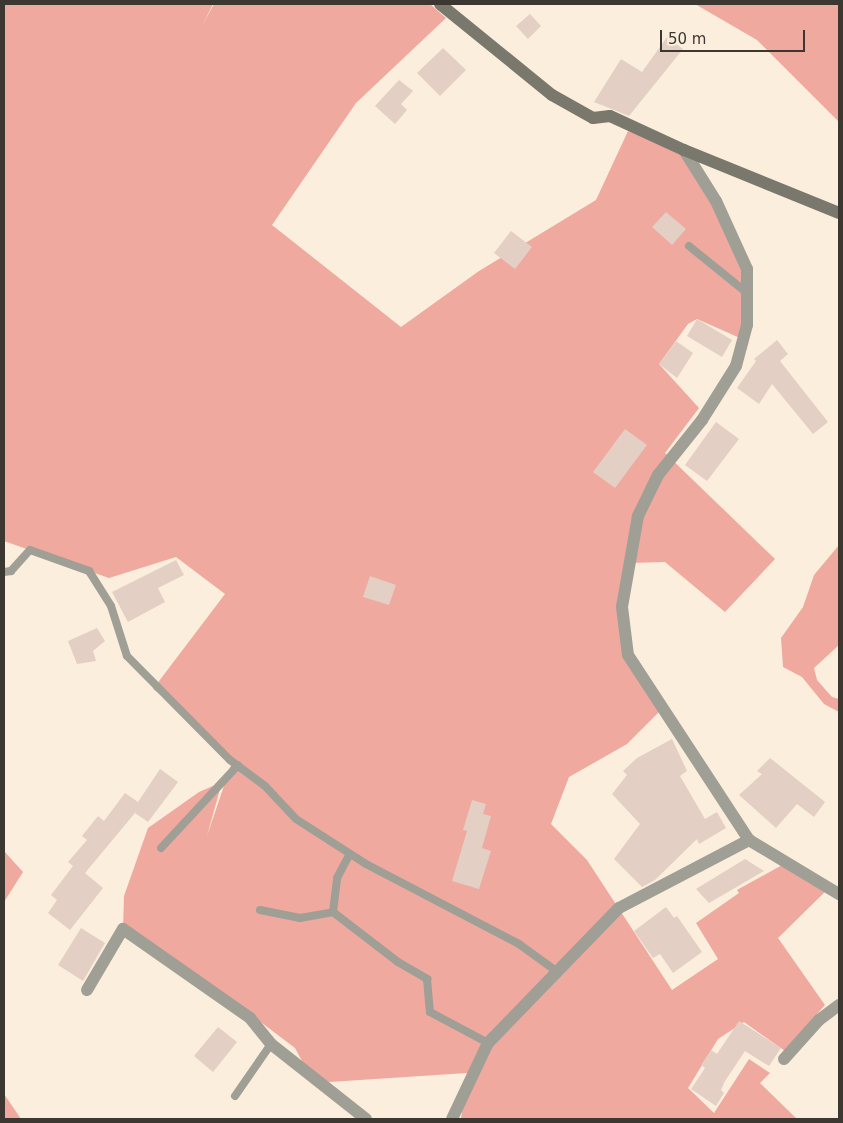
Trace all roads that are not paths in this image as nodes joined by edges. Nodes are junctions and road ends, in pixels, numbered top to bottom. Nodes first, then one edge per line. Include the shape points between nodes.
1 (440, 4) edge
2 (684, 150) junction
3 (839, 213) edge
4 (689, 246) dead end
5 (748, 294) junction
6 (4, 572) edge
7 (238, 766) junction
8 (749, 840) junction
9 (161, 848) dead end
10 (350, 854) junction
11 (839, 894) edge
12 (260, 910) dead end
13 (333, 912) junction
14 (556, 971) junction
15 (87, 990) dead end
16 (839, 1004) edge
17 (488, 1043) junction
18 (271, 1044) junction
19 (784, 1059) dead end
20 (235, 1096) dead end
21 (366, 1119) edge
22 (452, 1119) edge

1 - 2 street via 552,95 593,118 610,116
2 - 3 street
2 - 5 street via 716,201 748,270
4 - 5 lane
5 - 8 street via 747,325 736,366 702,420 658,475 638,516 622,607 628,655
6 - 7 lane via 11,571 30,550 89,571 111,606 127,656
7 - 9 lane
7 - 10 lane via 265,786 296,819
8 - 11 street
8 - 14 street via 619,908
10 - 13 lane via 337,878
10 - 14 lane via 519,944
12 - 13 lane via 300,918
13 - 17 lane via 398,962 427,979 430,1012
14 - 17 street
15 - 18 street via 123,929 250,1018
16 - 19 street via 819,1020
17 - 22 street
18 - 20 lane
18 - 21 street

